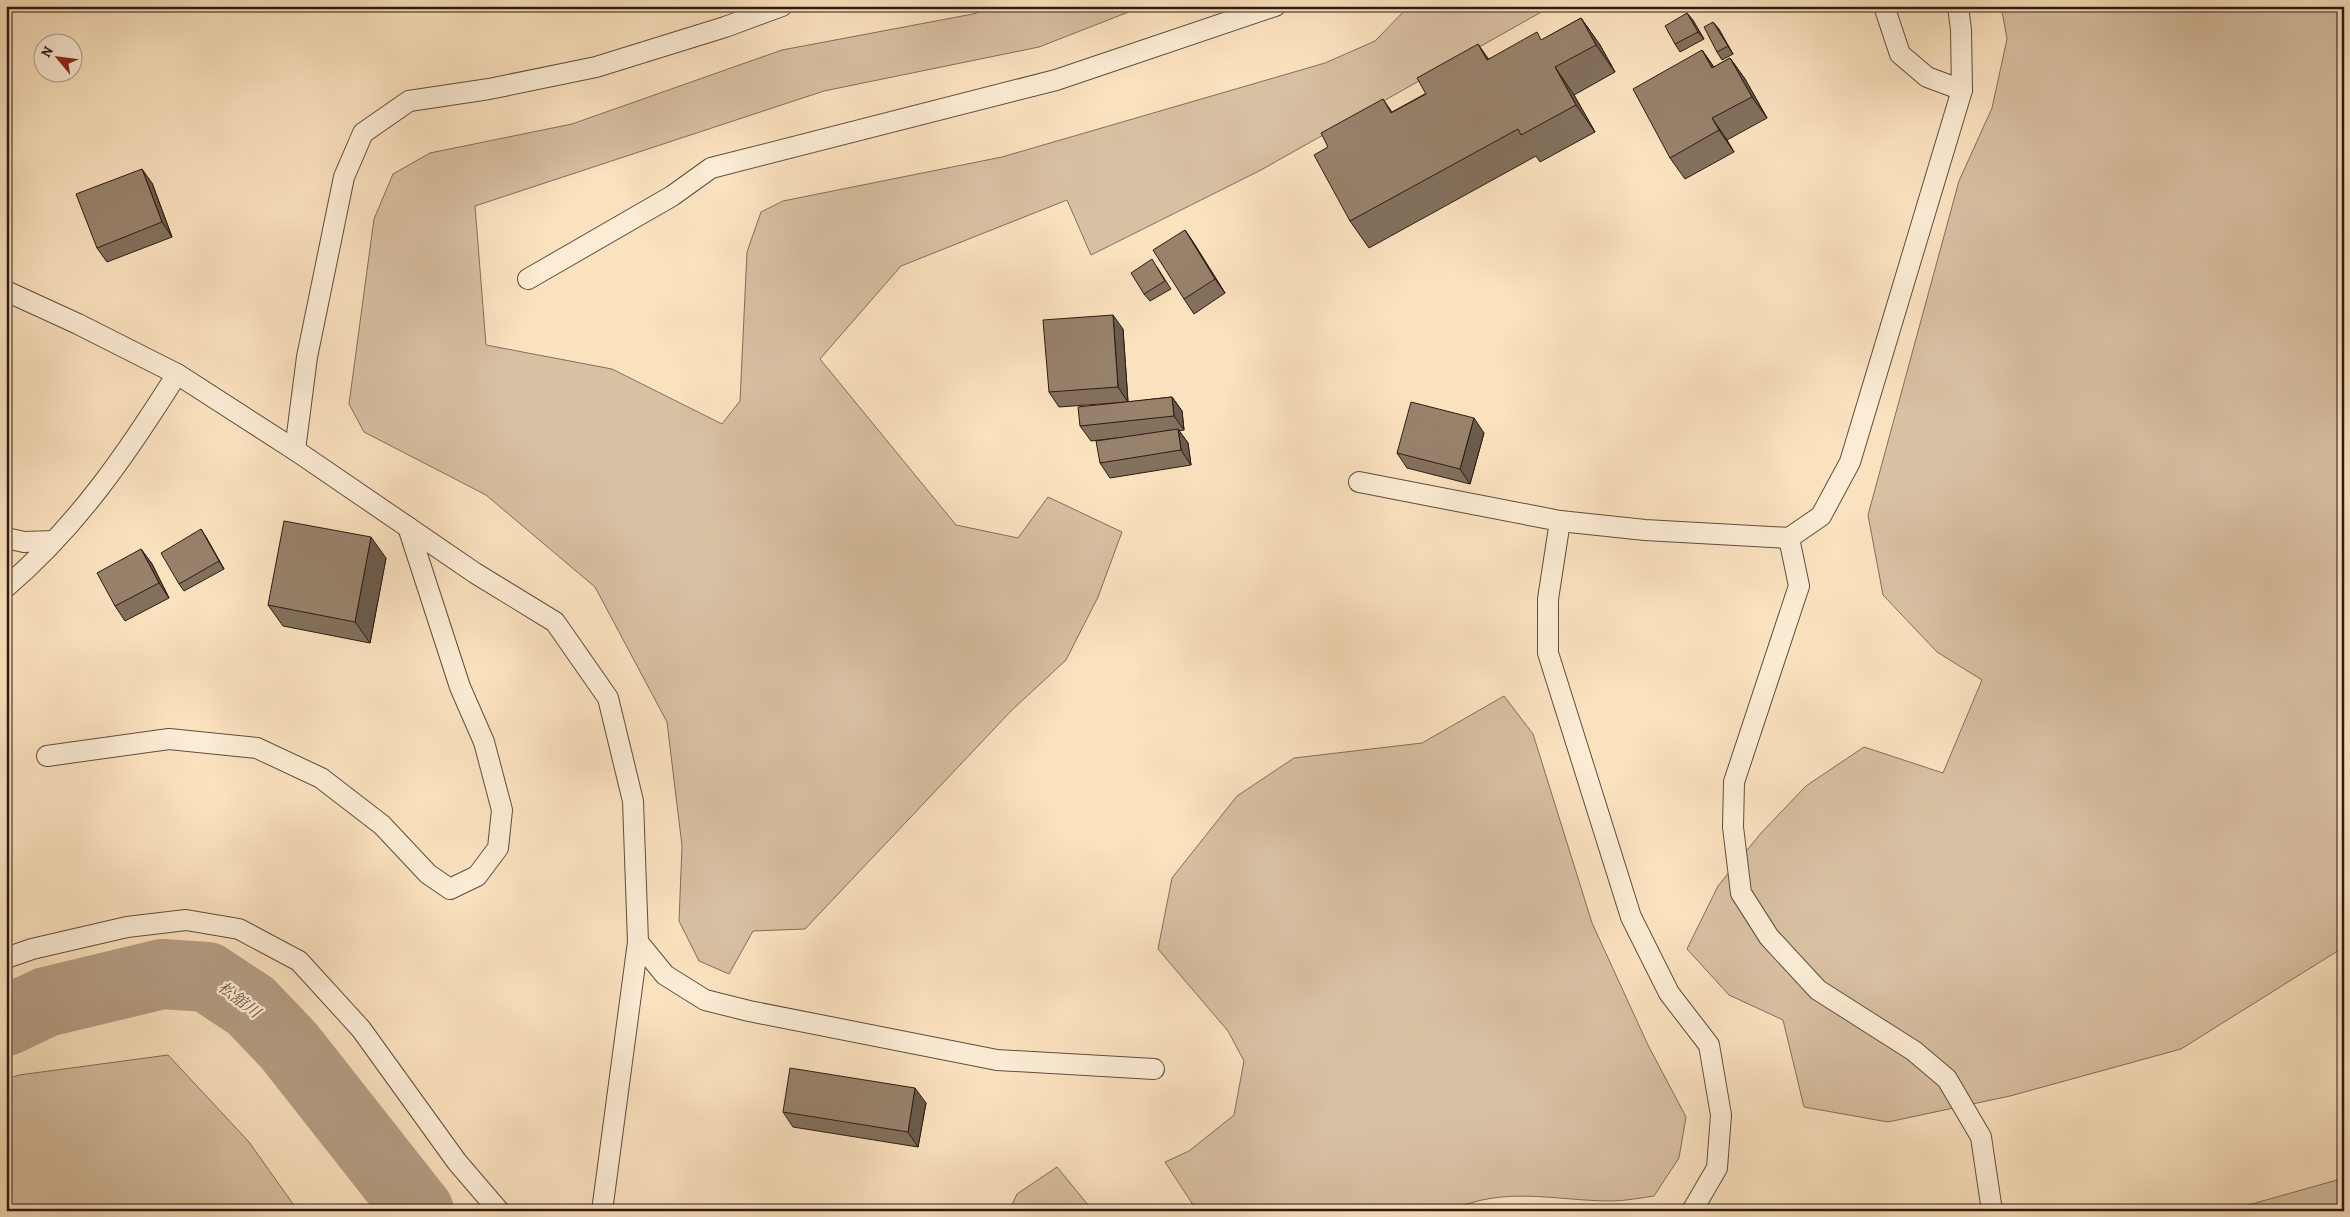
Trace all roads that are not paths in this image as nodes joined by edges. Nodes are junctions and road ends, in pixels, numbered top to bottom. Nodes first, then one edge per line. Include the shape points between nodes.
1 (782, 6) edge
2 (1275, 6) edge
3 (1884, 6) edge
4 (1958, 6) edge
5 (1962, 90) junction
6 (528, 279) dead end
7 (6, 291) edge
8 (177, 374) junction
9 (294, 450) junction
10 (1359, 482) dead end
11 (1560, 521) junction
12 (408, 526) junction
13 (6, 538) edge
14 (1788, 538) junction
15 (54, 541) junction
16 (6, 587) edge
17 (47, 756) dead end
18 (638, 942) junction
19 (6, 958) edge
20 (1154, 1068) dead end
21 (499, 1211) edge
22 (602, 1211) edge
23 (1692, 1211) edge
24 (1992, 1211) edge

1 - 9 lane via 596,67 409,101 364,133 344,177 306,356
2 - 6 lane via 1056,80 711,168 672,196
3 - 5 lane via 1900,54 1927,77
4 - 5 lane
5 - 14 lane via 1850,462 1821,516
7 - 8 lane
8 - 9 lane
8 - 15 lane via 135,440 86,506
9 - 12 lane
10 - 11 lane
11 - 14 lane via 1644,530
11 - 23 lane via 1548,599 1548,653 1631,917 1669,993 1709,1045 1721,1115 1717,1168
12 - 17 lane via 460,687 484,742 502,810 498,848 477,876 450,888 428,874 382,825 321,778 257,748 169,740
12 - 18 lane via 475,573 555,622 608,698 633,801
13 - 15 lane via 24,542
14 - 24 lane via 1799,586 1734,782 1733,827 1741,893 1769,937 1818,990 1914,1051 1947,1079 1981,1137
15 - 16 lane
18 - 20 lane via 665,975 705,1000 740,1009 998,1060
18 - 22 lane
19 - 21 lane via 127,927 186,920 239,929 299,961 306,968 361,1029 457,1162

